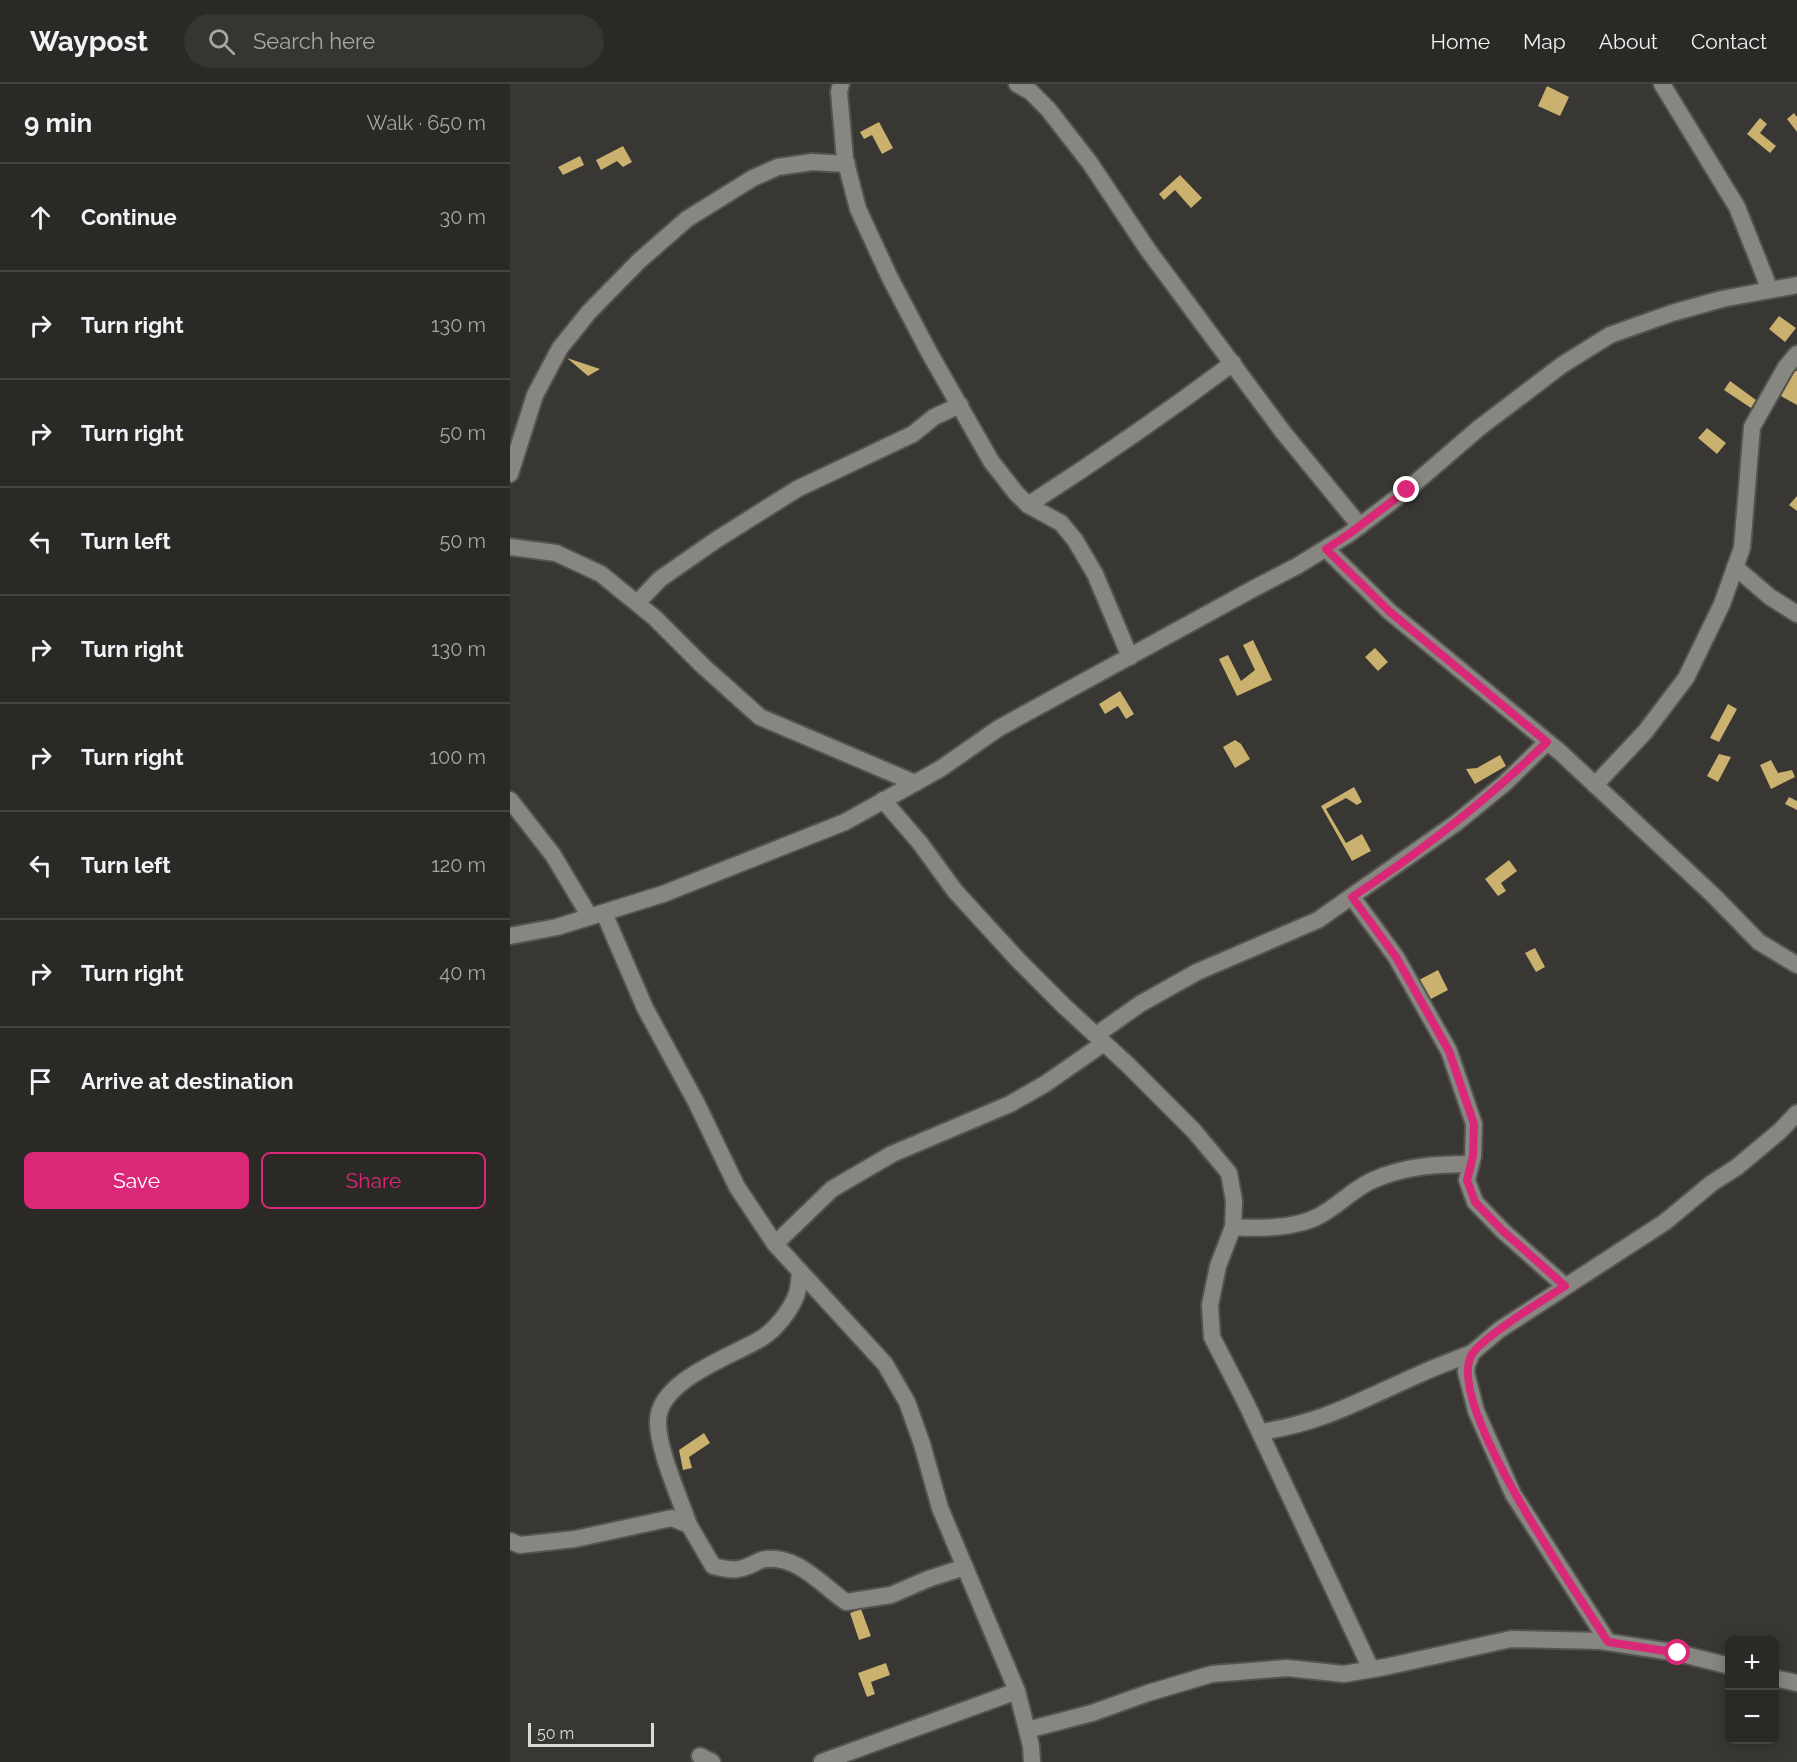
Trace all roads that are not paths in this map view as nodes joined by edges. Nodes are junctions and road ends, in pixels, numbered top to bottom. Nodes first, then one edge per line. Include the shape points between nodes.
1 (841, 84) edge
2 (1017, 84) edge
3 (1662, 84) edge
4 (847, 164) junction
5 (1797, 285) edge
6 (1770, 290) junction
7 (1797, 354) edge
8 (1233, 363) junction
9 (960, 405) junction
10 (510, 474) edge
11 (1028, 504) junction
12 (1360, 526) junction
13 (510, 547) edge
14 (1326, 549) junction
15 (1735, 567) junction
16 (637, 603) junction
17 (1797, 614) edge
18 (1130, 657) junction
19 (1547, 742) junction
20 (915, 783) junction
21 (1595, 785) junction
22 (510, 800) edge
23 (883, 800) junction
24 (1352, 897) junction
25 (597, 915) junction
26 (510, 936) edge
27 (1797, 965) edge
28 (1100, 1039) junction
29 (1797, 1113) edge
30 (1471, 1164) junction
31 (1233, 1227) junction
32 (774, 1244) junction
33 (800, 1273) junction
34 (1565, 1286) junction
35 (1472, 1353) junction
36 (1260, 1432) junction
37 (689, 1525) junction
38 (510, 1541) edge
39 (965, 1567) junction
40 (1608, 1642) junction
41 (1725, 1665) edge
42 (1371, 1669) junction
43 (1779, 1679) edge
44 (1797, 1683) edge
45 (1017, 1691) junction
46 (1027, 1730) junction
47 (822, 1762) edge
48 (1032, 1762) edge

1 - 4 street
2 - 8 street via 1048,109 1090,163 1148,250
3 - 6 street via 1737,207
4 - 9 street via 858,209 930,354
4 - 10 street via 812,162 778,167 753,178 687,219 639,261 560,348 535,395
5 - 6 street
6 - 12 street via 1672,313 1610,335 1497,414
7 - 15 street via 1752,427 1742,548
8 - 11 street via 1088,467
8 - 12 street
9 - 11 street via 991,461
9 - 16 street via 934,417 913,434 797,489 660,579
11 - 18 street via 1061,523 1075,540 1095,574
12 - 14 street
13 - 16 street via 556,553 600,574
14 - 18 street
14 - 19 street via 1390,612
15 - 17 street
15 - 21 street via 1722,604 1686,678 1645,732
16 - 20 street via 760,717
18 - 20 street via 999,728
19 - 21 street
19 - 24 street via 1456,823
20 - 23 street
21 - 27 street via 1759,942
22 - 25 street
23 - 25 street via 845,822 710,877
23 - 28 street via 1019,961
24 - 28 street via 1318,920 1197,972 1140,1004
24 - 30 street via 1396,957 1449,1051 1474,1124
25 - 26 street
25 - 32 street via 737,1187
28 - 31 street via 1194,1131 1229,1173
28 - 32 street via 1045,1084 1010,1104 892,1155 832,1189
29 - 34 street via 1746,1160 1712,1182 1665,1222
30 - 31 street via 1431,1164 1406,1169 1371,1181 1319,1216 1293,1224 1257,1229
30 - 34 street via 1467,1180 1475,1202
31 - 36 street via 1218,1266 1210,1305 1212,1337
32 - 33 street
33 - 37 street via 797,1295 785,1316 764,1337 692,1376 672,1391 662,1405 658,1419 661,1444
33 - 39 street via 885,1364 907,1402 940,1508
34 - 35 street
35 - 36 street via 1318,1420
35 - 40 street via 1467,1372 1476,1412 1493,1452 1513,1494
36 - 42 street
37 - 38 street via 672,1518 575,1539 520,1545
37 - 39 street via 712,1566 734,1571 765,1558 787,1561 806,1570 846,1602 891,1595
39 - 45 street
40 - 41 street
40 - 42 street via 1510,1639
42 - 46 street via 1344,1674 1287,1668 1212,1674
43 - 44 street
45 - 46 street
45 - 47 street
46 - 48 street

